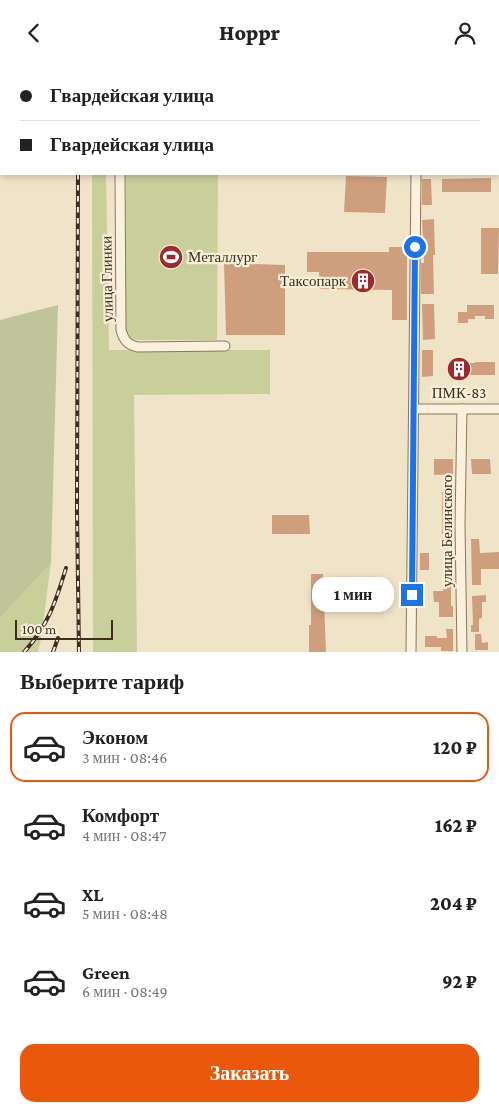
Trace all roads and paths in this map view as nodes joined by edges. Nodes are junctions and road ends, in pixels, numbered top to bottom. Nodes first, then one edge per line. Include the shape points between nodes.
1 (120, 175) edge
2 (416, 175) edge
3 (225, 346) dead end
4 (414, 409) junction
5 (462, 409) junction
6 (499, 409) edge
7 (411, 652) edge
8 (462, 652) edge

1 - 3 street, улица Глинки via 123,338 138,347
2 - 4 street
4 - 5 street
4 - 7 street
5 - 6 street
5 - 8 street, улица Белинского

